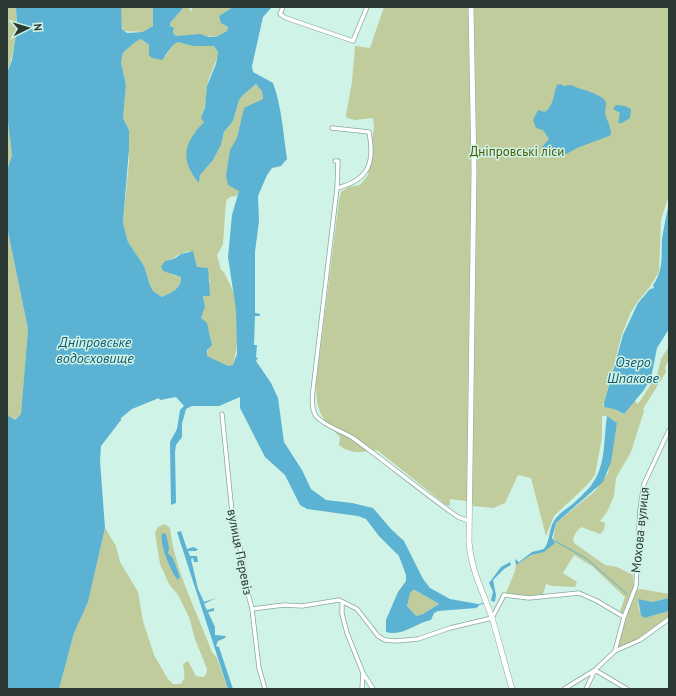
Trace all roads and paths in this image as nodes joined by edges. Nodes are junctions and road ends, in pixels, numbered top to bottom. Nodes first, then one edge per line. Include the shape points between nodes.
1 (282, 7) edge
2 (367, 7) edge
3 (471, 7) edge
4 (332, 128) dead end
5 (335, 161) dead end
6 (337, 188) junction
7 (222, 414) dead end
8 (669, 430) edge
9 (469, 521) junction
10 (342, 602) junction
11 (252, 609) junction
12 (624, 617) junction
13 (492, 618) junction
14 (669, 619) edge
15 (614, 651) junction
16 (595, 670) junction
17 (363, 673) junction
18 (265, 689) edge
19 (362, 689) edge
20 (373, 689) edge
21 (512, 689) edge
22 (564, 689) edge
23 (586, 689) edge
24 (627, 689) edge

1 - 2 street via 280,14 317,30 353,41
3 - 9 main road via 474,211
4 - 6 street via 370,132 371,139 370,162 363,176 358,181
5 - 6 street via 338,161
6 - 9 street via 313,390 313,409 323,422 346,434 458,517
7 - 11 street, вулиця Перевіз via 232,512
8 - 12 street, Мохова вулиця via 644,484 636,586
9 - 13 main road via 471,559 476,580
10 - 11 street via 339,600 302,606 284,605
10 - 13 street via 357,609 378,636 385,640 418,639
10 - 17 street via 346,633
11 - 18 street, вулиця Перевіз
12 - 13 street via 579,593 529,598 504,595
12 - 15 street, Мохова вулиця
13 - 21 main road
14 - 15 street via 640,640
15 - 16 street
16 - 22 street
16 - 23 street
16 - 24 street
17 - 19 street
17 - 20 street

